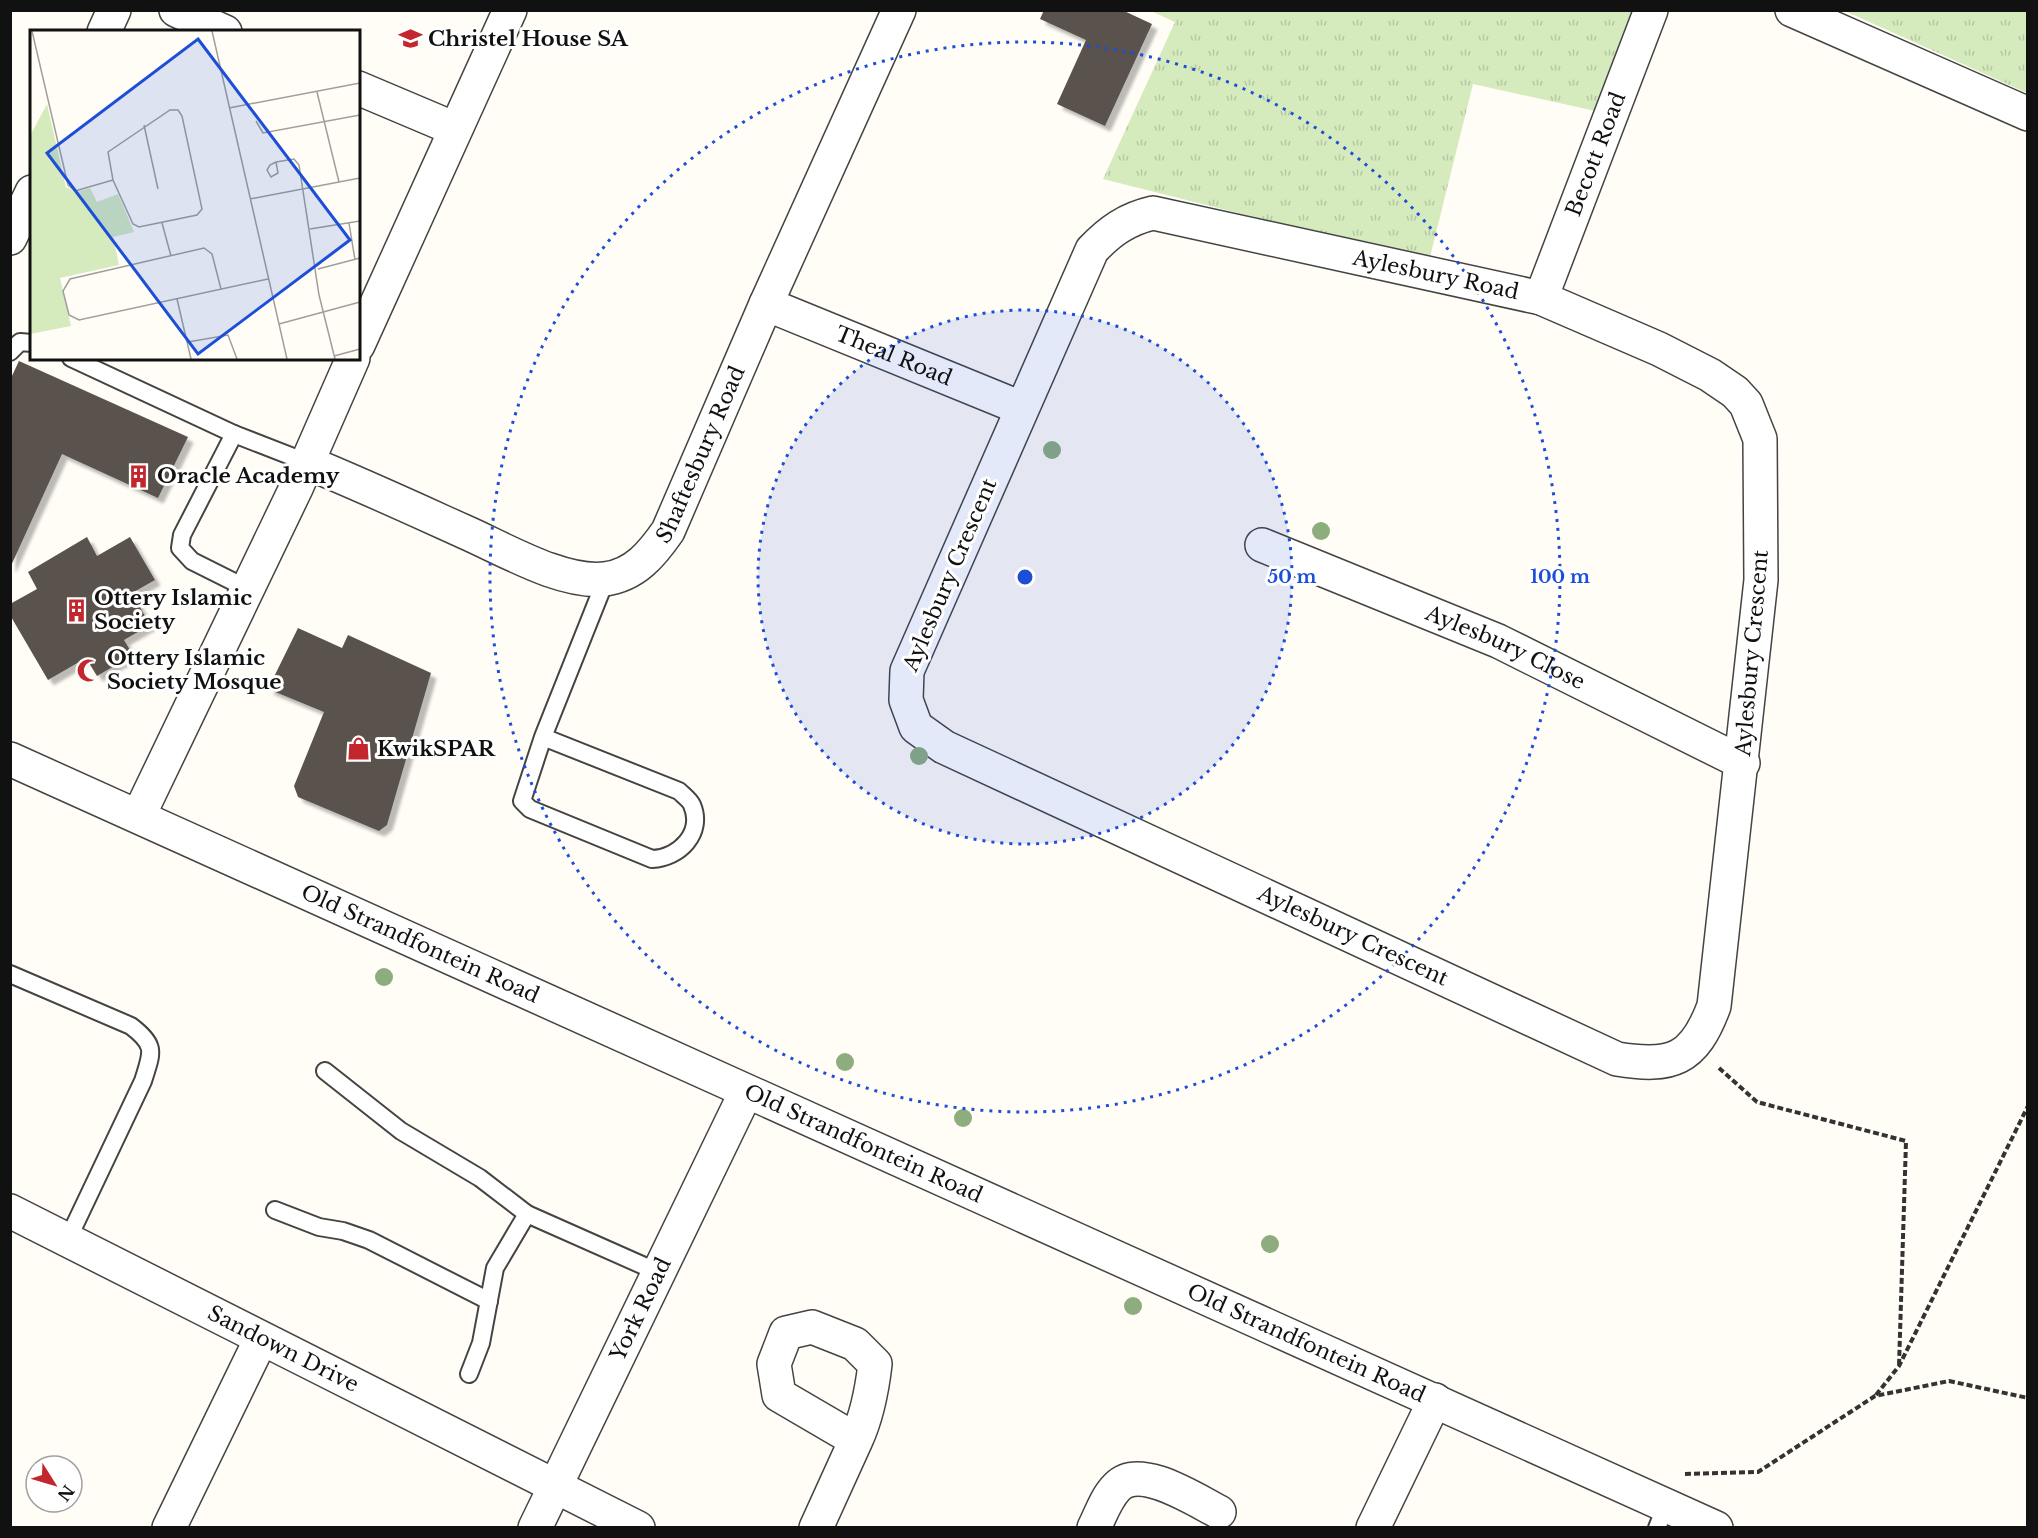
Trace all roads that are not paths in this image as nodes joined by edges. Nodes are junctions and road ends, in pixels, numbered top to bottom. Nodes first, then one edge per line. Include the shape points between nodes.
1 (114, 10) edge
2 (176, 10) edge
3 (510, 10) edge
4 (899, 10) edge
5 (1651, 10) edge
6 (1792, 10) edge
7 (105, 30) edge
8 (221, 30) edge
9 (360, 89) edge
10 (2028, 114) edge
11 (455, 129) junction
12 (30, 196) edge
13 (1108, 233) joint
14 (10, 238) edge
15 (1541, 298) junction
16 (766, 304) junction
17 (360, 341) edge
18 (30, 342) edge
19 (10, 352) edge
20 (75, 360) edge
21 (351, 360) edge
22 (1746, 404) joint
23 (1022, 408) junction
24 (234, 434) junction
25 (306, 462) junction
26 (1262, 545) dead end
27 (606, 579) junction
28 (248, 589) junction
29 (543, 737) junction
30 (10, 759) edge
31 (1743, 763) junction
32 (139, 815) junction
33 (10, 974) edge
34 (325, 1071) dead end
35 (746, 1092) junction
36 (275, 1210) dead end
37 (10, 1211) edge
38 (526, 1214) junction
39 (68, 1239) junction
40 (660, 1272) junction
41 (489, 1301) junction
42 (261, 1339) junction
43 (469, 1374) dead end
44 (1435, 1400) junction
45 (856, 1440) dead end
46 (556, 1485) junction
47 (1219, 1512) dead end
48 (1662, 1516) edge
49 (169, 1527) edge
50 (535, 1527) edge
51 (638, 1527) edge
52 (816, 1527) edge
53 (1094, 1527) edge
54 (1373, 1527) edge
55 (1716, 1527) edge

1 - 7 street
2 - 8 street
3 - 11 street
4 - 16 street, Shaftesbury Road
5 - 15 street, Becott Road
6 - 10 street
9 - 11 street
11 - 17 street
12 - 14 street
13 - 15 street, Aylesbury Road via 1153,213
13 - 23 street, Aylesbury Crescent via 1092,250
15 - 22 street, Aylesbury Road via 1710,375
16 - 23 street, Theal Road
16 - 27 street, Shaftesbury Road via 668,531 650,555 629,572
18 - 19 lane via 20,342
20 - 24 lane
21 - 25 street
22 - 31 street, Aylesbury Crescent via 1760,439 1761,580
23 - 31 street, Aylesbury Crescent via 907,671 906,700 916,727 944,747 1617,1059 1648,1064 1673,1060 1694,1045 1706,1029 1714,1006
24 - 25 lane
24 - 28 lane via 182,536 180,549 192,561
25 - 27 street, Shaftesbury Road via 530,561 578,579
25 - 28 street
26 - 31 street, Aylesbury Close via 1498,641
27 - 29 lane
28 - 32 street
29 - 29 lane via 679,791 692,804 694,823 688,842 672,856 652,859 530,809 522,796
30 - 32 street, Old Strandfontein Road
32 - 35 street, Old Strandfontein Road
33 - 39 lane via 131,1026 148,1039 151,1053 143,1081
34 - 38 lane via 401,1131 480,1178
35 - 40 street, York Road
35 - 44 street, Old Strandfontein Road
36 - 41 lane via 369,1240
37 - 39 street, Sandown Drive
38 - 40 lane
38 - 41 lane via 495,1268
39 - 42 street, Sandown Drive
40 - 46 street, York Road
41 - 43 lane via 481,1343
42 - 46 street, Sandown Drive
42 - 49 street
44 - 48 street, Old Strandfontein Road
44 - 54 street
45 - 52 street
46 - 50 street, York Road
46 - 51 street, Sandown Drive
47 - 53 street via 1149,1479 1133,1478 1118,1485
48 - 55 street, Old Strandfontein Road

